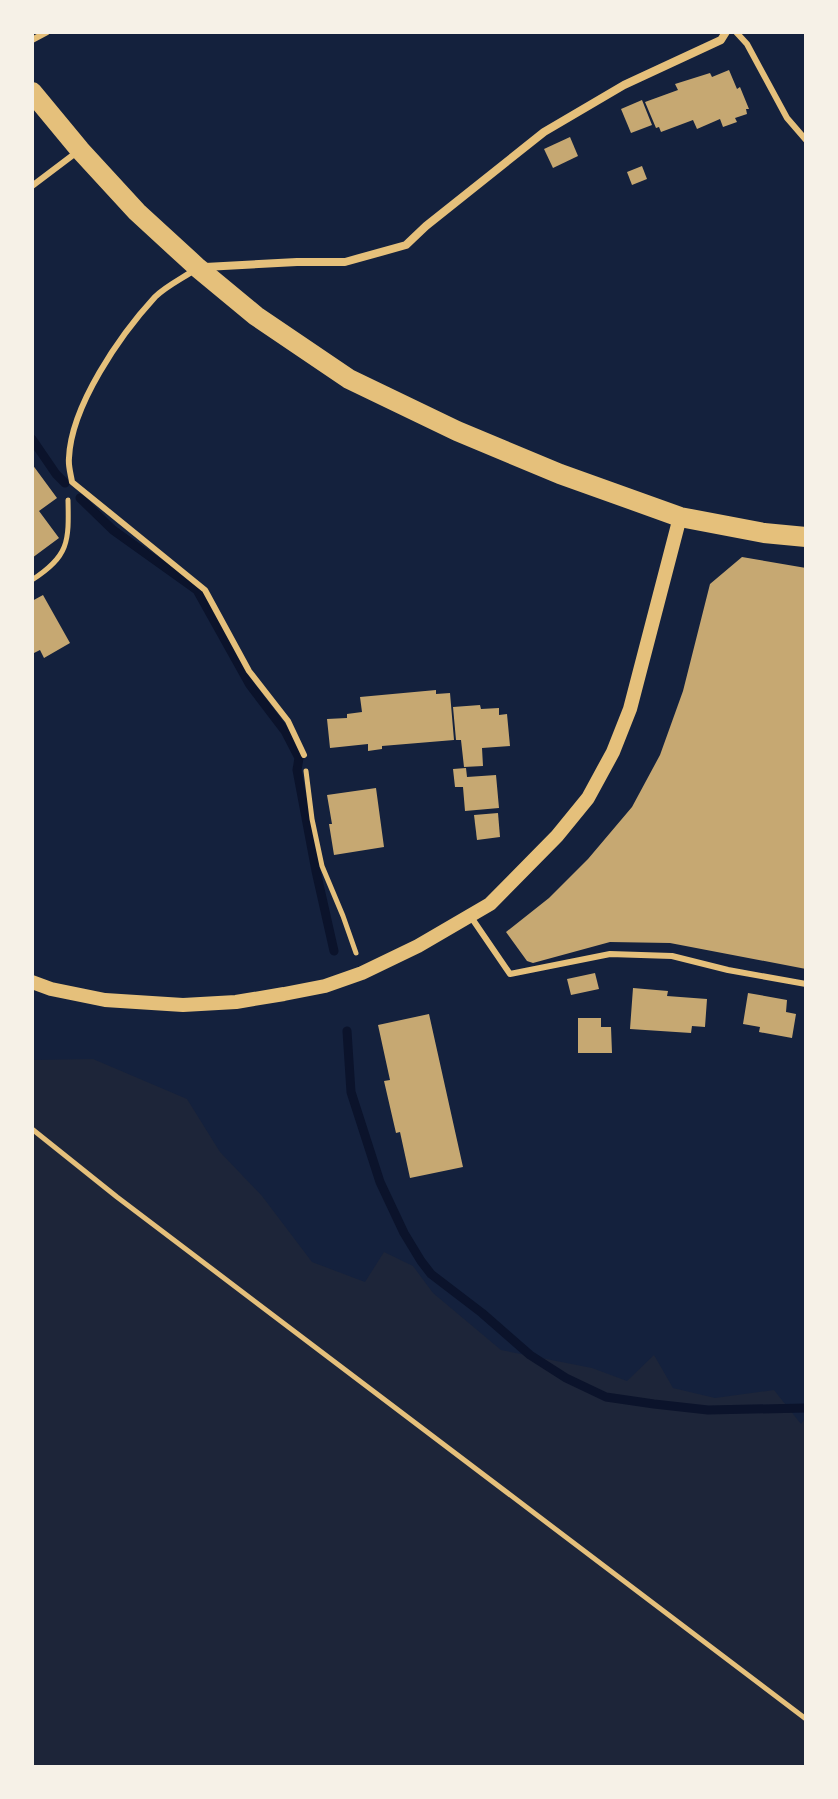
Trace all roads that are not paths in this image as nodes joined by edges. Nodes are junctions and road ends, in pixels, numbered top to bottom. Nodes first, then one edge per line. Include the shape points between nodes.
1 (47, 32) edge
2 (726, 32) edge
3 (736, 32) edge
4 (32, 40) edge
5 (32, 92) edge
6 (806, 140) edge
7 (80, 150) junction
8 (32, 186) edge
9 (198, 268) junction
10 (680, 517) junction
11 (806, 537) edge
12 (304, 755) road end
13 (471, 917) junction
14 (32, 982) edge
15 (806, 984) edge

1 - 4 lane
2 - 9 street via 721,40 624,85 544,132 406,245 345,262
3 - 6 lane
5 - 7 main road
7 - 8 lane
7 - 9 main road
9 - 10 main road via 256,316 349,379 560,474
9 - 12 lane via 157,295 115,348 80,407 68,459 72,482 205,590
10 - 11 main road
10 - 13 street via 630,709 613,752 588,798 557,836
13 - 14 street via 362,973 325,986 236,1002 105,1000
13 - 15 lane via 510,974 610,954 657,955

